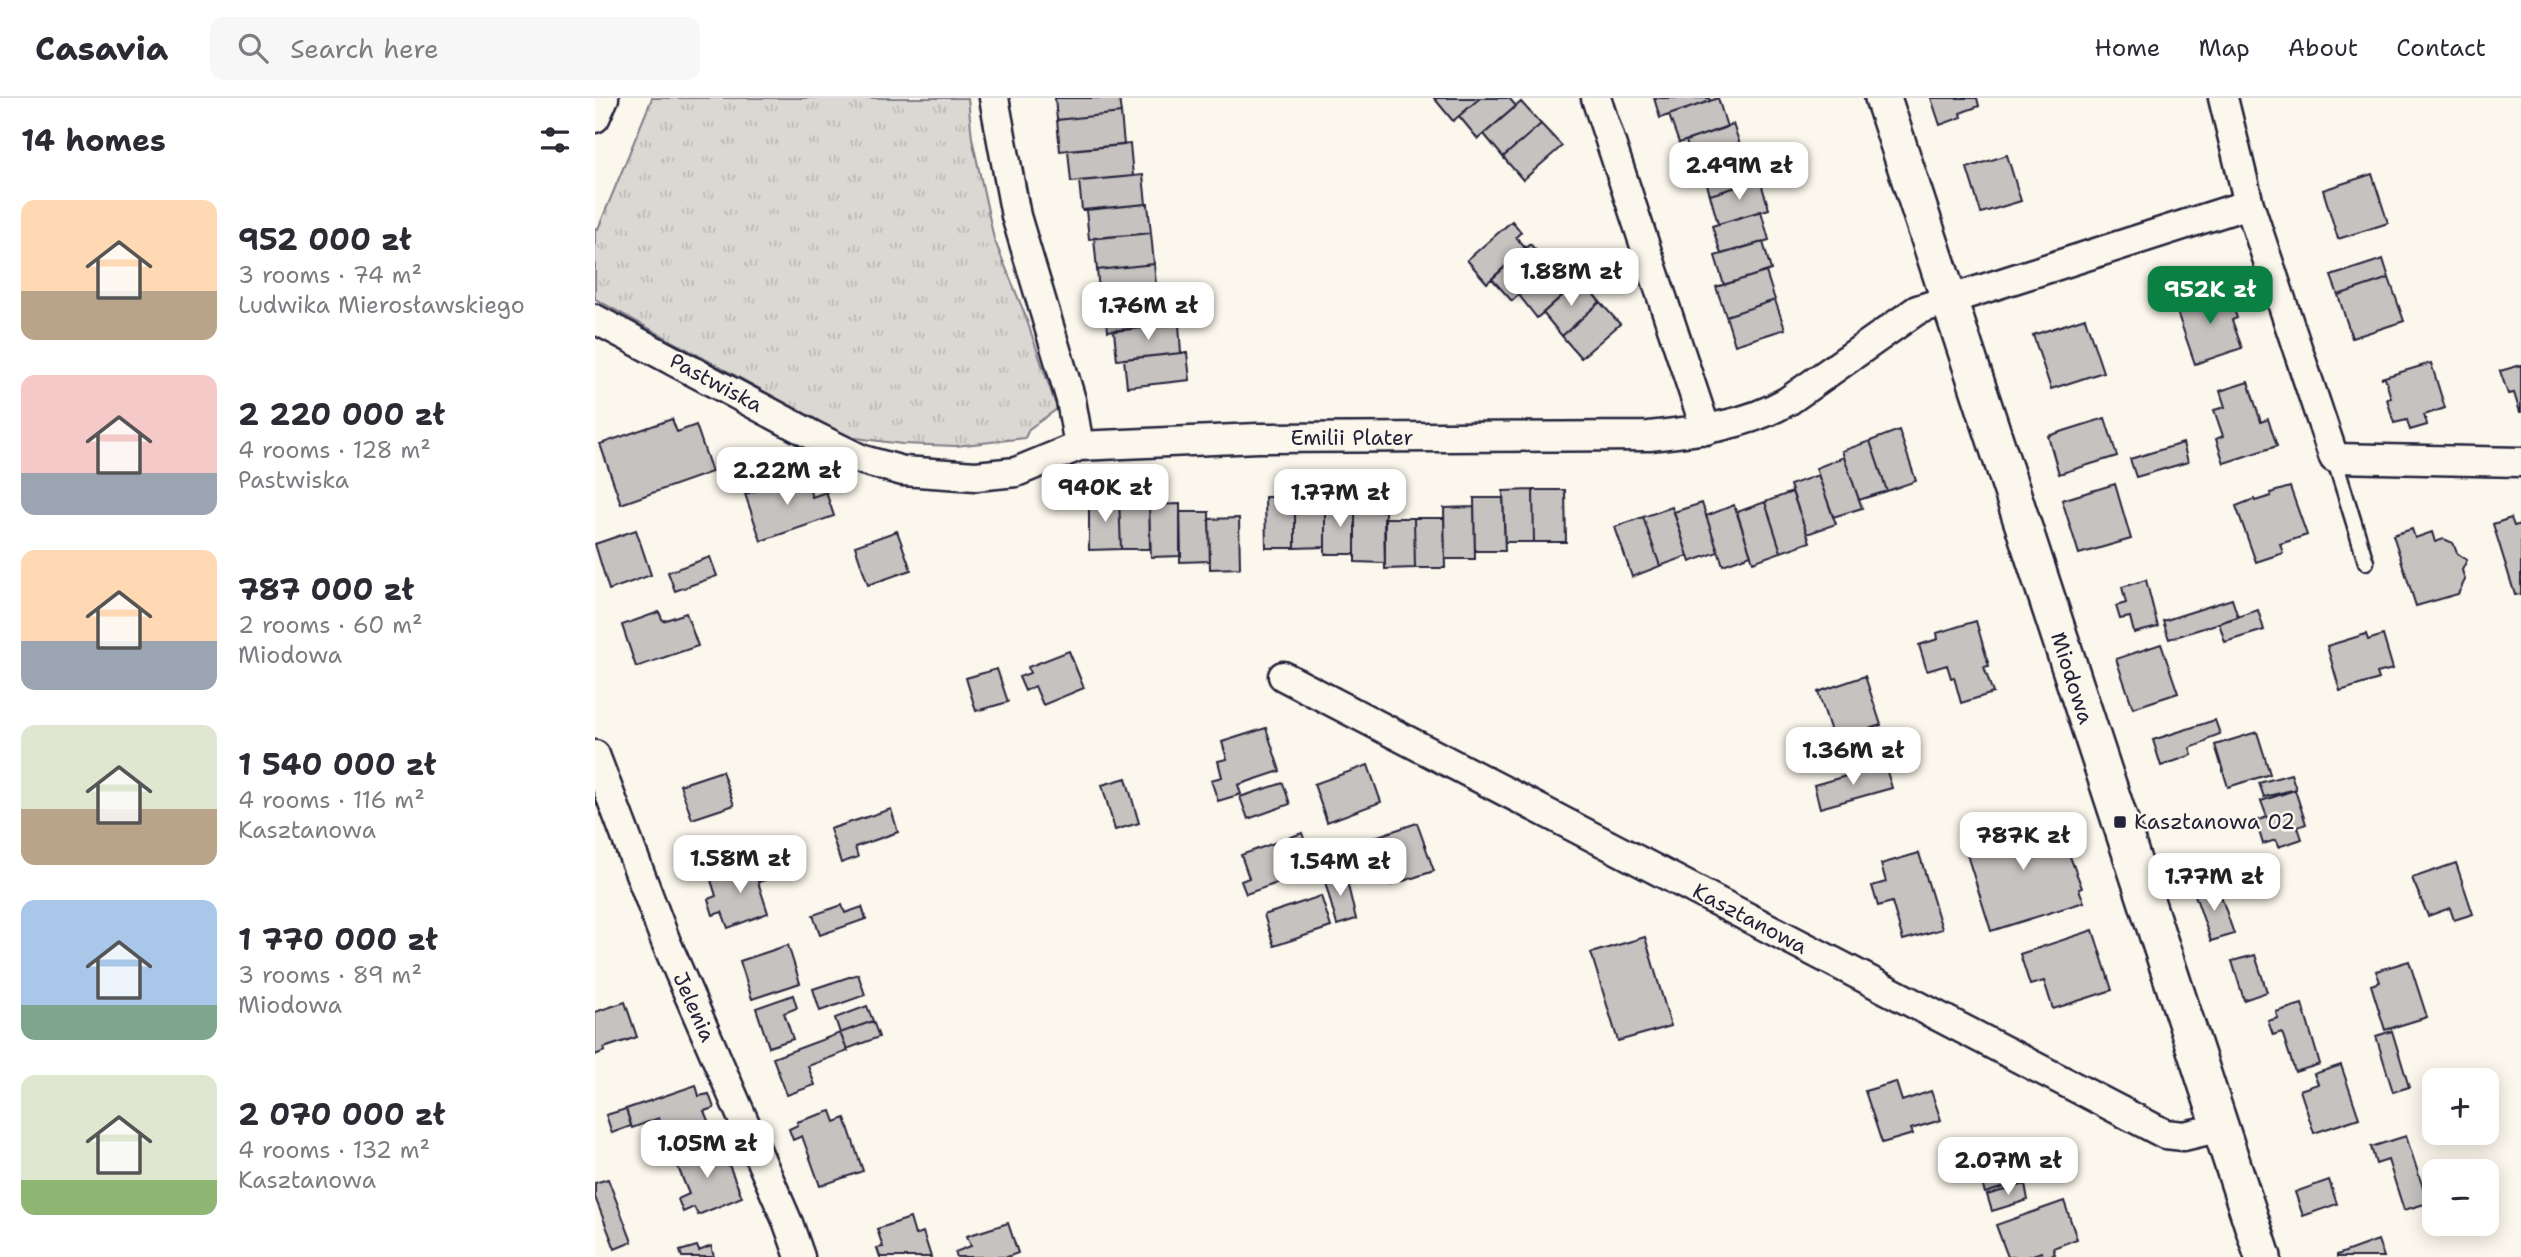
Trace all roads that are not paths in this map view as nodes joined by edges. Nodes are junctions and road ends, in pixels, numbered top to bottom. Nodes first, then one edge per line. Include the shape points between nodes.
1 (604, 98) edge
2 (994, 98) edge
3 (1596, 98) edge
4 (1883, 98) edge
5 (2223, 98) edge
6 (595, 118) edge
7 (2249, 204) junction
8 (1948, 301) junction
9 (595, 319) edge
10 (1706, 430) junction
11 (1079, 446) junction
12 (2334, 458) junction
13 (2521, 462) edge
14 (2366, 562) dead end
15 (1283, 676) dead end
16 (595, 755) edge
17 (2222, 1127) junction
18 (800, 1257) edge
19 (2263, 1257) edge

1 - 6 street
2 - 11 street via 1016,216 1071,400
3 - 10 street
4 - 8 street, Miodowa
5 - 7 street
7 - 8 street, Emilii Plater
7 - 12 street
8 - 10 street, Emilii Plater via 1917,310 1768,412
8 - 17 street, Miodowa
9 - 11 street, Pastwiska via 814,436 863,460 903,471 976,477 1016,472
10 - 11 street, Emilii Plater via 1649,436 1258,438
12 - 13 street
12 - 14 lane
15 - 17 street, Kasztanowa via 2165,1134 2184,1136
16 - 18 street, Jelenia via 666,942
17 - 19 street, Miodowa

